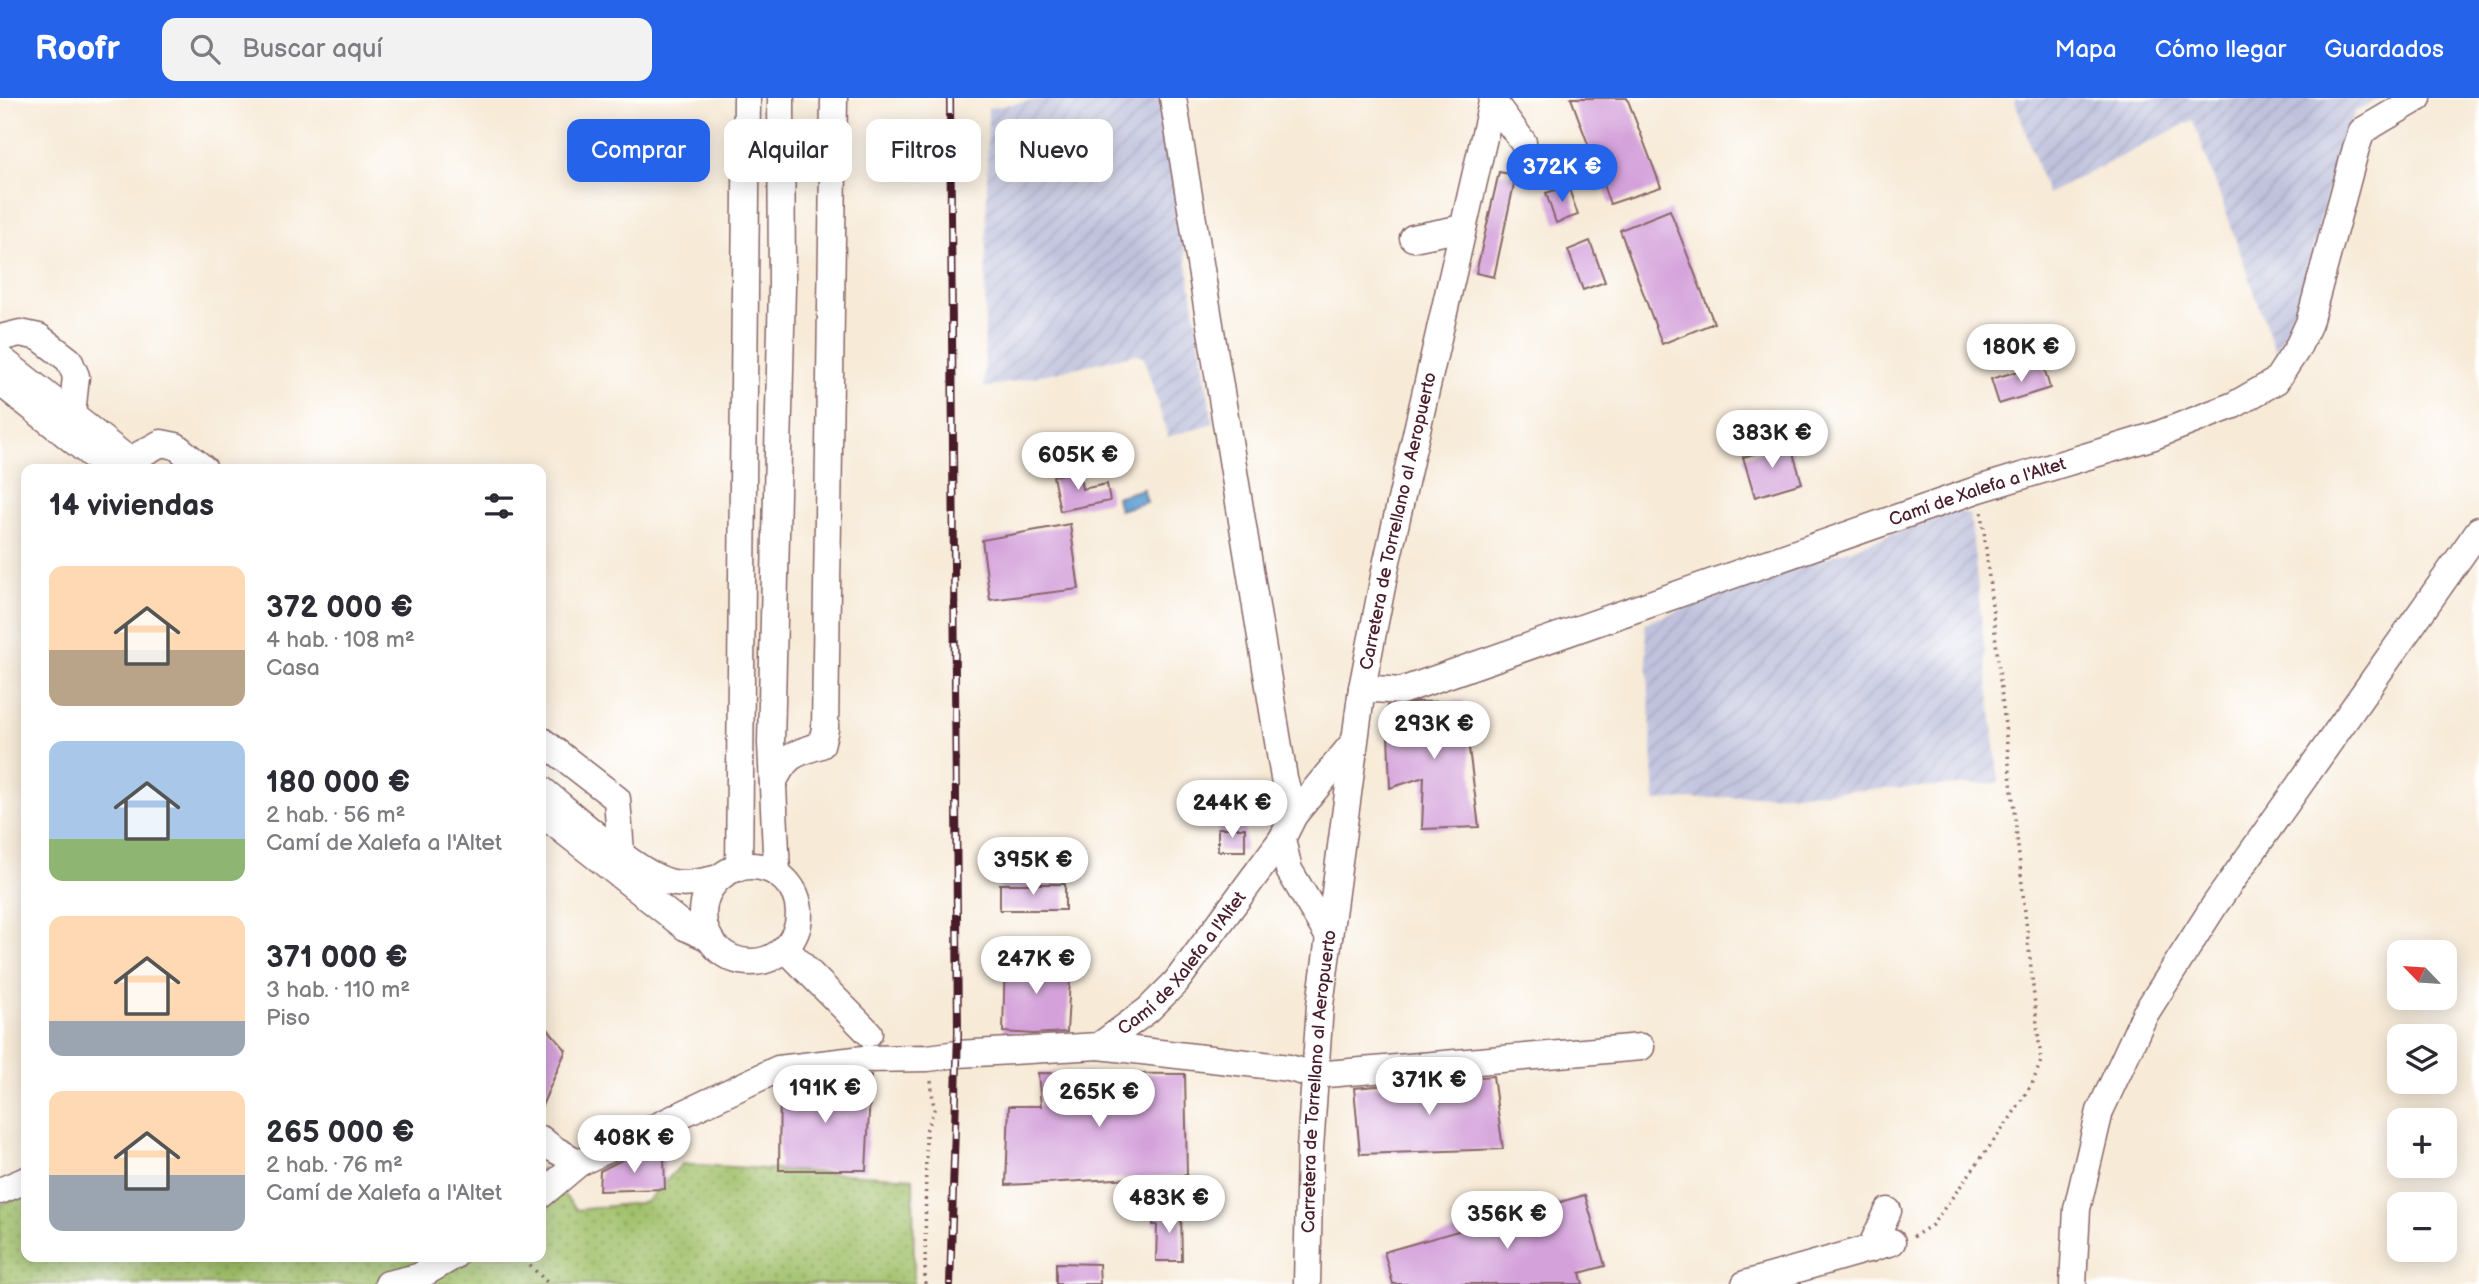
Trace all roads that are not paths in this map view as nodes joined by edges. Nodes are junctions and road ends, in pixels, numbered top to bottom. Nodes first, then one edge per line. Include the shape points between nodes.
1 (747, 98) edge
2 (781, 98) edge
3 (834, 98) edge
4 (1173, 98) edge
5 (2418, 98) edge
6 (1493, 99) edge
7 (1524, 142) dead end
8 (1463, 228) junction
9 (1413, 238) dead end
10 (0, 338) edge
11 (0, 358) edge
12 (0, 382) edge
13 (72, 415) junction
14 (123, 464) edge
15 (124, 464) edge
16 (129, 464) edge
17 (198, 464) edge
18 (2479, 530) edge
19 (1362, 688) junction
20 (1354, 741) junction
21 (546, 744) edge
22 (773, 783) junction
23 (546, 793) edge
24 (1294, 815) junction
25 (546, 817) edge
26 (1282, 839) junction
27 (621, 853) junction
28 (728, 873) junction
29 (777, 873) junction
30 (1329, 937) junction
31 (709, 938) junction
32 (785, 948) junction
33 (869, 1033) dead end
34 (1099, 1046) junction
35 (1641, 1048) dead end
36 (1315, 1075) junction
37 (546, 1143) edge
38 (579, 1163) junction
39 (21, 1182) edge
40 (0, 1191) edge
41 (546, 1191) edge
42 (1888, 1211) dead end
43 (444, 1262) edge
44 (388, 1284) edge
45 (1307, 1284) edge
46 (1745, 1284) edge
47 (2073, 1284) edge

1 - 28 street
2 - 22 street
3 - 22 street via 825,729 821,745 782,763
4 - 24 street via 1284,778
5 - 19 street, Camí de Xalefa a l'Altet via 2362,131 2309,323 2297,349 2276,381 2234,405 1401,691
6 - 7 street
6 - 8 street, Carretera de Torrellano al Aeropuerto
8 - 9 street
8 - 19 street, Carretera de Torrellano al Aeropuerto
10 - 13 street via 20,333 40,337 69,360 76,376
11 - 13 street
12 - 14 street
13 - 15 street
16 - 17 street via 160,443 176,446
18 - 47 street via 2216,903 2145,1014 2100,1111 2077,1209
19 - 20 street, Carretera de Torrellano al Aeropuerto
20 - 24 street, Camí de Xalefa a l'Altet
20 - 30 street, Carretera de Torrellano al Aeropuerto
21 - 27 street via 617,799
22 - 29 street
23 - 27 street
24 - 26 street, Camí de Xalefa a l'Altet
25 - 31 street via 685,927
26 - 30 street via 1289,870
26 - 34 street, Camí de Xalefa a l'Altet via 1176,982 1148,1010
27 - 28 street via 669,882 692,884
28 - 29 street via 763,866
28 - 31 street via 708,891 703,906
29 - 32 street via 789,883 800,913 798,929
30 - 36 street, Carretera de Torrellano al Aeropuerto
31 - 32 street via 732,959 748,962 764,961
32 - 33 street
34 - 36 street
34 - 38 street, Camí de Xalefa a l'Altet via 864,1059 778,1069
35 - 36 street
36 - 45 street, Carretera de Torrellano al Aeropuerto
37 - 38 street
38 - 41 street, Camí de Xalefa a l'Altet
39 - 40 street
42 - 46 street via 1881,1246
43 - 44 street via 418,1277

